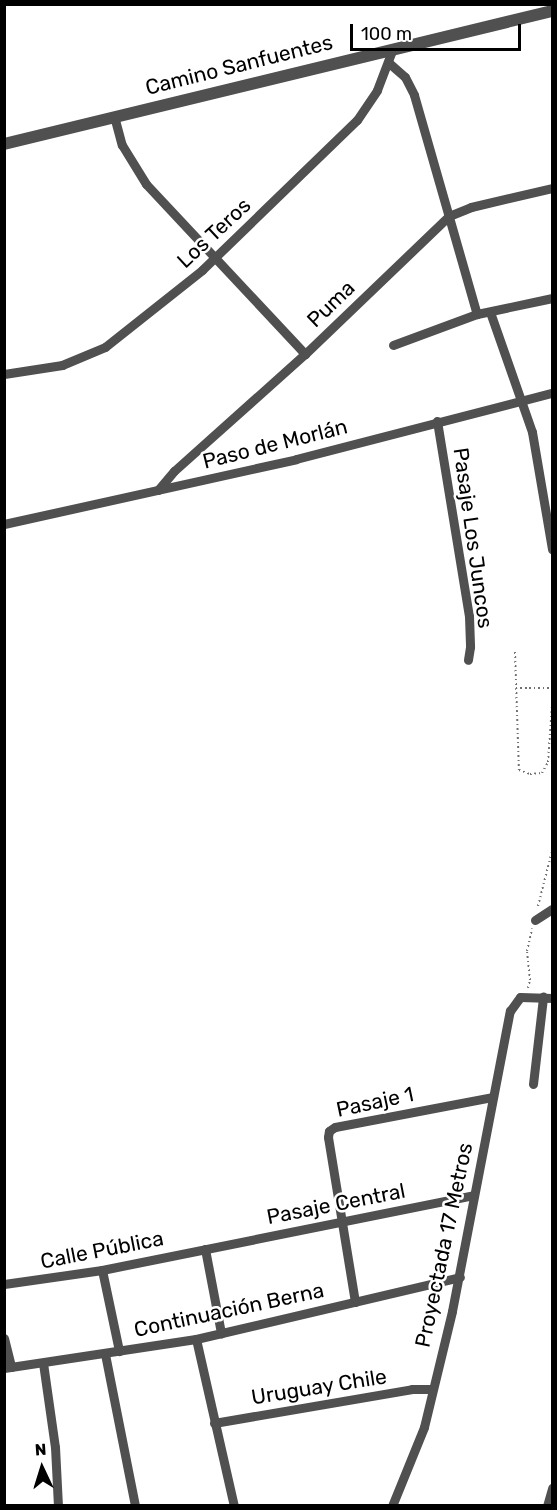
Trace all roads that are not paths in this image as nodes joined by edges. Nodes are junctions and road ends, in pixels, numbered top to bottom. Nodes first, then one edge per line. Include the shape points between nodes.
1 (552, 10) edge
2 (393, 48) junction
3 (388, 63) junction
4 (114, 116) junction
5 (4, 144) edge
6 (552, 188) edge
7 (449, 216) junction
8 (215, 258) junction
9 (552, 298) edge
10 (490, 312) junction
11 (477, 314) junction
12 (393, 345) dead end
13 (305, 354) junction
14 (4, 374) edge
15 (552, 393) edge
16 (520, 401) junction
17 (437, 421) junction
18 (158, 490) junction
19 (4, 524) edge
20 (552, 549) edge
21 (468, 660) dead end
22 (552, 909) edge
23 (535, 920) dead end
24 (548, 997) edge
25 (533, 1084) dead end
26 (493, 1096) junction
27 (474, 1195) junction
28 (341, 1220) junction
29 (205, 1249) junction
30 (102, 1270) junction
31 (460, 1277) junction
32 (4, 1284) edge
33 (355, 1302) junction
34 (221, 1333) junction
35 (4, 1338) edge
36 (196, 1339) junction
37 (119, 1351) junction
38 (105, 1353) junction
39 (43, 1363) junction
40 (8, 1368) edge
41 (431, 1389) junction
42 (214, 1423) junction
43 (552, 1488) edge
44 (58, 1506) edge
45 (135, 1506) edge
46 (234, 1506) edge
47 (392, 1506) edge
48 (547, 1506) edge

1 - 2 street, Camino Sanfuentes
2 - 3 street, Los Teros
2 - 4 street, Camino Sanfuentes
3 - 7 street via 410,85
3 - 8 street, Los Teros via 377,90 357,120
4 - 5 street, Camino Sanfuentes
4 - 8 street via 122,145 146,184
6 - 7 street, Puma
7 - 11 street
7 - 13 street, Puma
8 - 13 street
8 - 14 street, Los Teros via 105,347 62,365
9 - 10 street
10 - 11 street
10 - 16 street
11 - 12 street
13 - 18 street, Puma via 174,471
15 - 16 street, Paso de Morlán
16 - 17 street, Paso de Morlán
16 - 20 street via 532,432
17 - 18 street, Paso de Morlán via 296,459
17 - 21 street, Pasaje Los Juncos via 469,616
18 - 19 street, Paso de Morlán
22 - 23 street
24 - 25 street
24 - 26 street, Proyectada 17 Metros via 515,1000
26 - 27 street, Proyectada 17 Metros
26 - 28 street, Pasaje 1 via 329,1131
27 - 28 street, Pasaje Central
27 - 31 street, Proyectada 17 Metros
28 - 29 street, Pasaje Central
28 - 33 street, Pasaje 1
29 - 30 street, Calle Pública
29 - 34 street
30 - 32 street, Calle Pública
30 - 37 street
31 - 33 street, Continuación Berna
31 - 41 street, Proyectada 17 Metros
33 - 34 street, Continuación Berna
34 - 36 street, Continuación Berna
35 - 40 street
36 - 37 street, Continuación Berna
36 - 42 street
37 - 38 street, Continuación Berna
38 - 39 street, Continuación Berna
38 - 45 street
39 - 40 street, Continuación Berna
39 - 44 street via 55,1447
41 - 42 street, Uruguay Chile
41 - 47 street, Proyectada 17 Metros via 419,1442
42 - 46 street
43 - 48 street

